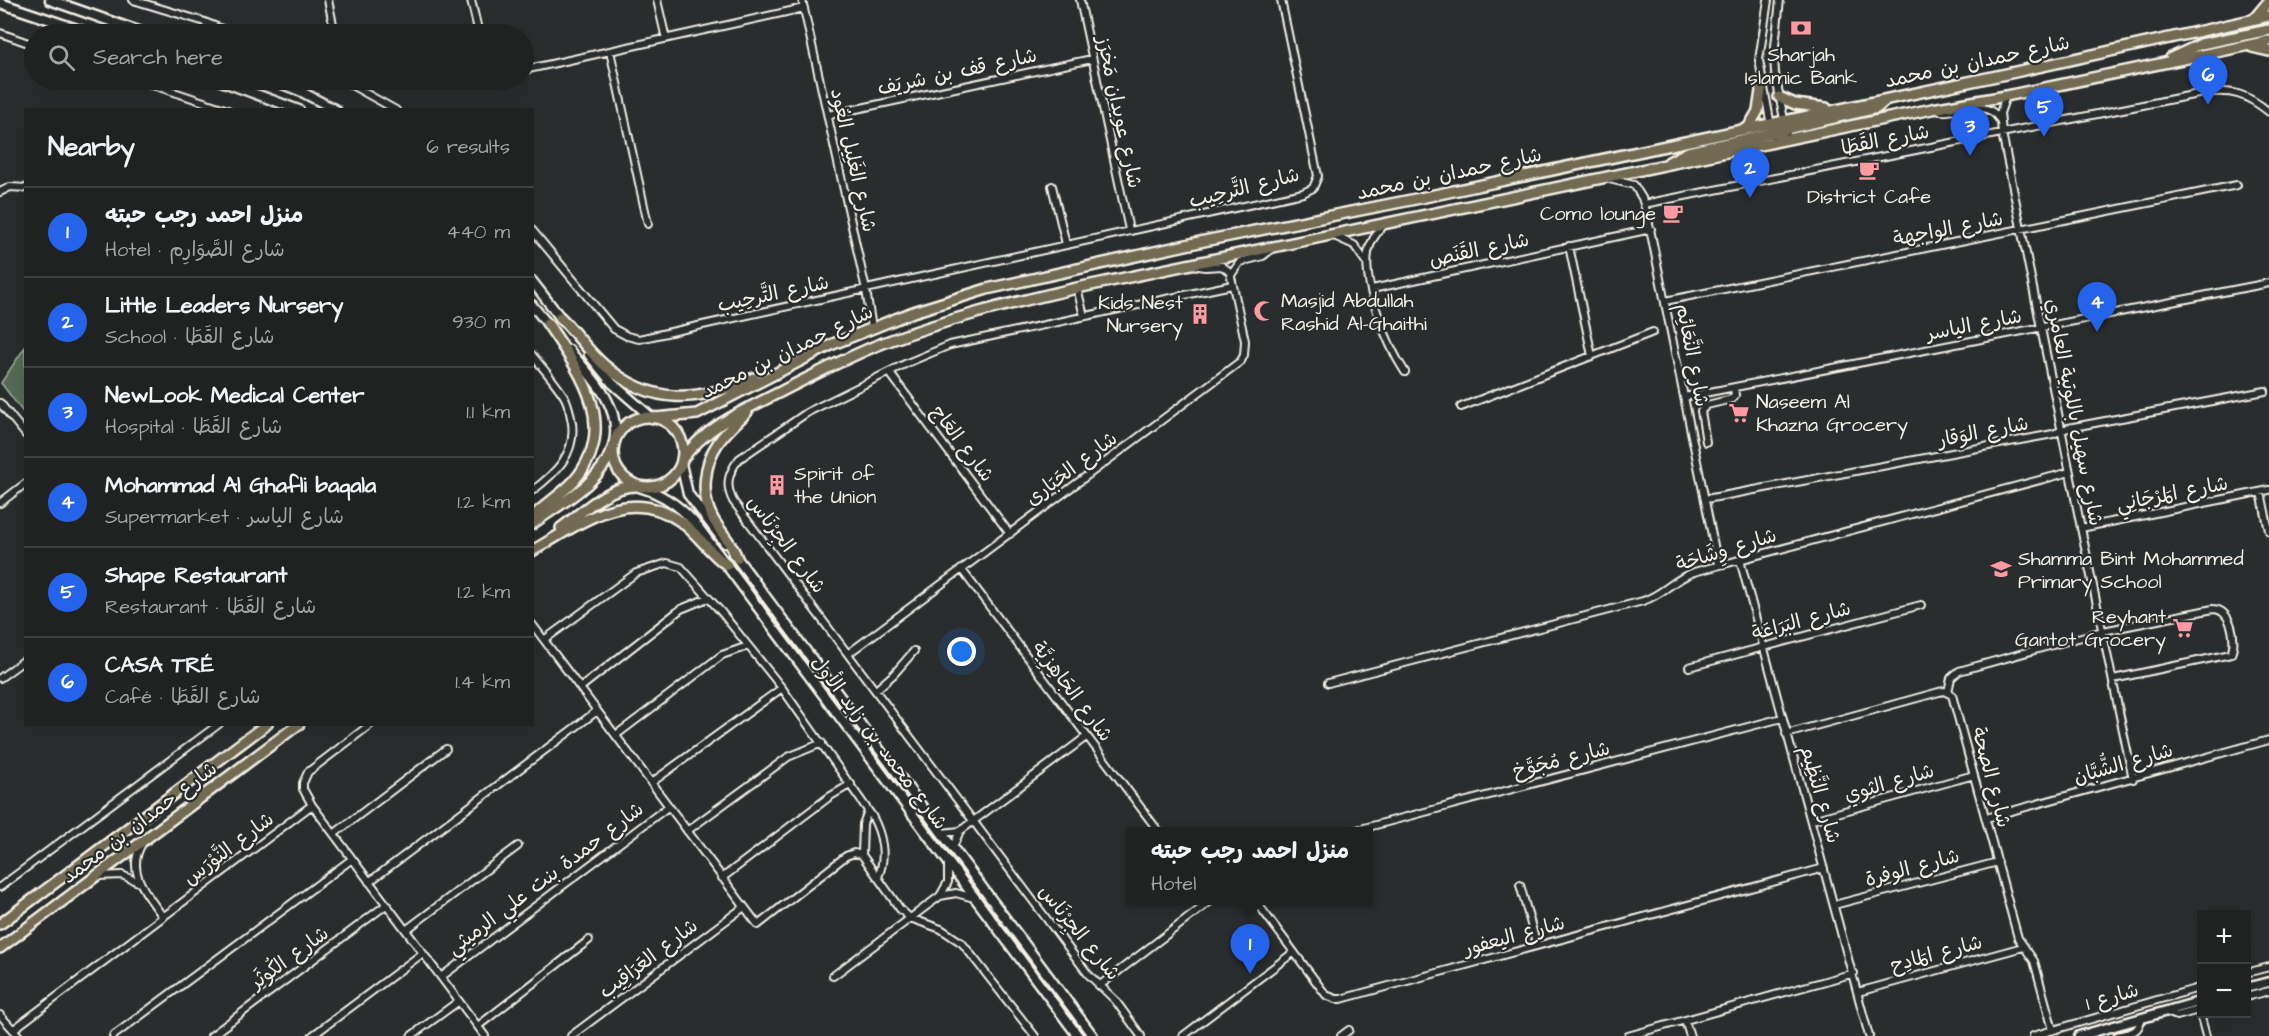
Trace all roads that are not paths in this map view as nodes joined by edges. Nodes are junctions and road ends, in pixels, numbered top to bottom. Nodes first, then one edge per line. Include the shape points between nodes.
1 (50, 0) edge
2 (133, 0) edge
3 (328, 0) edge
4 (471, 0) edge
5 (657, 0) edge
6 (802, 0) edge
7 (1080, 0) edge
8 (1281, 0) edge
9 (1768, 0) edge
10 (1780, 0) edge
11 (2269, 1) edge
12 (0, 3) edge
13 (804, 8) junction
14 (2269, 16) edge
15 (2254, 20) junction
16 (62, 24) edge
17 (118, 24) edge
18 (209, 24) edge
19 (333, 24) edge
20 (477, 24) edge
21 (2269, 30) edge
22 (0, 33) edge
23 (666, 39) junction
24 (24, 41) edge
25 (2269, 41) edge
26 (2247, 46) junction
27 (610, 51) junction
28 (2269, 51) edge
29 (1092, 59) junction
30 (2164, 62) junction
31 (534, 68) edge
32 (1762, 84) junction
33 (168, 90) edge
34 (246, 90) edge
35 (297, 90) edge
36 (360, 90) edge
37 (2006, 96) junction
38 (1779, 97) junction
39 (1887, 99) junction
40 (222, 108) edge
41 (295, 108) edge
42 (332, 108) edge
43 (392, 108) edge
44 (1837, 109) junction
45 (1932, 109) junction
46 (2269, 112) edge
47 (828, 115) junction
48 (2001, 123) junction
49 (1785, 125) junction
50 (1749, 128) junction
51 (1772, 133) junction
52 (2002, 133) junction
53 (1788, 140) junction
54 (1604, 178) junction
55 (2237, 185) dead end
56 (1052, 186) dead end
57 (24, 188) edge
58 (0, 192) edge
59 (1644, 204) junction
60 (648, 224) dead end
61 (1386, 224) junction
62 (1651, 229) junction
63 (1129, 230) junction
64 (2022, 230) junction
65 (534, 232) edge
66 (1330, 236) junction
67 (1066, 244) junction
68 (1569, 246) junction
69 (1274, 247) junction
70 (1192, 264) junction
71 (1368, 266) junction
72 (1231, 276) junction
73 (2269, 283) edge
74 (534, 284) edge
75 (1232, 285) junction
76 (1077, 288) junction
77 (1372, 289) junction
78 (866, 290) junction
79 (1665, 301) junction
80 (534, 307) edge
81 (560, 316) junction
82 (1084, 316) junction
83 (547, 323) junction
84 (872, 328) junction
85 (2042, 328) junction
86 (1653, 332) dead end
87 (1592, 356) junction
88 (534, 358) edge
89 (790, 365) junction
90 (889, 372) junction
91 (1405, 372) dead end
92 (1734, 388) junction
93 (2265, 391) dead end
94 (1684, 397) junction
95 (0, 403) edge
96 (753, 406) junction
97 (1461, 407) dead end
98 (654, 418) junction
99 (2061, 431) junction
100 (24, 433) edge
101 (1706, 442) dead end
102 (614, 443) junction
103 (682, 461) junction
104 (2070, 472) junction
105 (24, 485) edge
106 (638, 486) junction
107 (534, 489) edge
108 (2269, 490) edge
109 (2261, 492) junction
110 (1706, 500) junction
111 (0, 503) edge
112 (534, 516) edge
113 (534, 522) edge
114 (2081, 528) junction
115 (2269, 531) edge
116 (1010, 534) junction
117 (534, 548) edge
118 (534, 549) edge
119 (737, 558) junction
120 (1740, 560) junction
121 (727, 565) junction
122 (1718, 565) junction
123 (962, 570) junction
124 (708, 598) junction
125 (1921, 605) dead end
126 (534, 627) edge
127 (2103, 631) junction
128 (544, 640) junction
129 (748, 646) junction
130 (1762, 648) junction
131 (914, 651) dead end
132 (849, 654) junction
133 (24, 660) edge
134 (1689, 667) dead end
135 (0, 678) edge
136 (2114, 679) junction
137 (1328, 683) dead end
138 (580, 688) junction
139 (782, 688) junction
140 (876, 690) junction
141 (1948, 692) junction
142 (597, 711) junction
143 (1782, 718) junction
144 (216, 726) edge
145 (264, 726) edge
146 (296, 726) edge
147 (368, 726) edge
148 (1786, 734) junction
149 (616, 735) junction
150 (1086, 736) junction
151 (2269, 740) edge
152 (822, 743) junction
153 (446, 749) dead end
154 (1974, 775) junction
155 (2133, 778) junction
156 (651, 783) junction
157 (851, 784) junction
158 (312, 805) junction
159 (669, 806) junction
160 (868, 811) junction
161 (1986, 818) junction
162 (1812, 820) junction
163 (973, 821) junction
164 (1156, 827) edge
165 (1363, 827) edge
166 (687, 831) junction
167 (960, 831) junction
168 (942, 833) junction
169 (334, 834) junction
170 (144, 841) junction
171 (518, 846) dead end
172 (953, 847) junction
173 (862, 855) junction
174 (946, 858) junction
175 (352, 859) junction
176 (1998, 862) junction
177 (1824, 868) junction
178 (878, 877) junction
179 (95, 878) junction
180 (722, 878) junction
181 (139, 882) junction
182 (369, 882) junction
183 (1520, 885) dead end
184 (0, 887) edge
185 (940, 896) junction
186 (979, 902) junction
187 (386, 905) junction
188 (1205, 905) edge
189 (1259, 905) edge
190 (1834, 905) junction
191 (744, 907) junction
192 (163, 917) junction
193 (910, 918) junction
194 (0, 924) edge
195 (406, 930) junction
196 (589, 940) dead end
197 (1537, 946) junction
198 (2023, 947) junction
199 (0, 948) edge
200 (1294, 952) junction
201 (423, 953) junction
202 (2269, 967) edge
203 (1854, 973) junction
204 (2251, 973) edge
205 (833, 976) dead end
206 (441, 977) junction
207 (2269, 982) edge
208 (1099, 986) junction
209 (2251, 987) edge
210 (2197, 988) edge
211 (2269, 991) edge
212 (1858, 992) junction
213 (2251, 996) edge
214 (459, 1001) junction
215 (2197, 1008) edge
216 (0, 1015) edge
217 (2203, 1018) edge
218 (2141, 1019) junction
219 (1686, 1021) junction
220 (478, 1026) junction
221 (14, 1029) junction
222 (1349, 1030) dead end
223 (2053, 1030) junction
224 (19, 1036) edge
225 (113, 1036) edge
226 (211, 1036) edge
227 (312, 1036) edge
228 (411, 1036) edge
229 (485, 1036) edge
230 (572, 1036) edge
231 (1035, 1036) edge
232 (1078, 1036) edge
233 (1093, 1036) edge
234 (1141, 1036) edge
235 (1183, 1036) edge
236 (1341, 1036) edge
237 (1628, 1036) edge
238 (1690, 1036) edge
239 (1869, 1036) edge
240 (2032, 1036) edge
241 (2079, 1036) edge
242 (2117, 1036) edge
243 (2206, 1036) edge

1 - 17 main road
2 - 18 street
3 - 19 street
4 - 20 street
5 - 23 street
6 - 13 street, شارع الغَلِيل العُود
7 - 29 street, شارع عويدان مَخرَز
8 - 63 street, شارع التَّرحِيب via 1317,182 1303,193
9 - 32 street via 1759,53
10 - 38 street via 1774,55
11 - 15 main road
12 - 16 main road
13 - 23 street
13 - 47 street, شارع الغَلِيل العُود
14 - 15 main road, شارع حمدان بن محمد
15 - 39 main road, شارع حمدان بن محمد
21 - 30 main road via 2201,44
22 - 24 street
23 - 27 street
25 - 26 main road, شارع حمدان بن محمد
26 - 28 main road
26 - 30 main road, شارع حمدان بن محمد
27 - 31 street
27 - 60 street
29 - 47 street, شارع قف بن شريَف
29 - 63 street, شارع عويدان مَخرَز
30 - 37 main road, شارع حمدان بن محمد
32 - 50 main road via 1758,111
32 - 51 street
33 - 40 street
34 - 41 main road
35 - 42 main road
36 - 43 street
37 - 45 main road, شارع حمدان بن محمد
37 - 48 street, شارع سهيل باللوتية العامري
38 - 44 main road via 1802,106
38 - 49 street
39 - 44 main road, شارع حمدان بن محمد
39 - 49 main road via 1877,108
44 - 49 main road, شارع حمدان بن محمد
45 - 48 street via 1986,108
45 - 53 main road, شارع حمدان بن محمد
46 - 52 street, شارع القَطَا via 2239,93 2213,92
47 - 78 street, شارع الغَلِيل العُود
48 - 52 street, شارع سهيل باللوتية العامري
49 - 51 main road, شارع حمدان بن محمد
49 - 51 main road via 1780,134
49 - 53 street
50 - 51 main road, شارع حمدان بن محمد
50 - 84 main road, شارع حمدان بن محمد via 1033,278 951,300
51 - 53 main road, شارع حمدان بن محمد
51 - 54 main road, شارع حمدان بن محمد
52 - 59 street, شارع القَطَا
52 - 64 street, شارع سهيل باللوتية العامري
54 - 59 street, شارع النَّعَائِم via 1634,185
54 - 61 main road, شارع حمدان بن محمد
55 - 64 street, شارع الواجهة
56 - 67 street
57 - 58 street via 10,187
59 - 62 street, شارع النَّعَائِم
61 - 66 main road, شارع حمدان بن محمد
61 - 71 street via 1370,246
62 - 68 street, شارع القَنَص
62 - 79 street, شارع النَّعَائِم
63 - 67 street, شارع التَّرحِيب
64 - 79 street, شارع الواجهة
64 - 85 street, شارع سهيل باللوتية العامري
65 - 78 street, شارع التَّرحِيب via 614,329 635,338
66 - 69 main road, شارع حمدان بن محمد
66 - 71 street via 1354,244
67 - 78 street, شارع التَّرحِيب
68 - 77 street, شارع القَنَص
68 - 87 street
69 - 70 main road, شارع حمدان بن محمد
69 - 72 street via 1263,256 1240,262
70 - 72 street via 1222,266
70 - 76 main road, شارع حمدان بن محمد
71 - 77 street
72 - 75 street, شارع الحَبَارى
73 - 85 street, شارع الياسر
74 - 81 main road
75 - 82 street, شارع الجِرْنَاس
75 - 116 street, شارع الحَبَارى via 1245,341 1241,361
76 - 82 street
76 - 96 main road, شارع حمدان بن محمد via 967,314 881,344
77 - 91 street via 1390,346
78 - 84 street, شارع الغَلِيل العُود
79 - 94 street, شارع النَّعَائِم
80 - 83 main road
81 - 89 main road via 604,365 634,386 664,395 715,394
81 - 98 main road via 612,383
82 - 90 street, شارع الجِرْنَاس via 965,340
83 - 102 main road via 607,399 616,421
83 - 112 main road via 588,391 596,414 596,430 592,451 582,470
84 - 89 main road, شارع حمدان بن محمد
85 - 92 street, شارع الياسر
85 - 99 street, شارع سهيل باللوتية العامري
86 - 87 street
87 - 97 street
88 - 107 street via 567,403 573,435 564,462
89 - 98 main road, شارع حمدان بن محمد via 697,414
90 - 116 street, شارع العَاج
90 - 132 street, شارع الجِرْنَاس via 792,422 739,459 728,480 733,501
92 - 94 street, شارع الياسر
92 - 101 street via 1732,399 1707,405 1701,411
93 - 99 street, شارع الوَقار
94 - 110 street, شارع النَّعَائِم
95 - 100 street
96 - 103 main road, شارع حمدان بن محمد via 708,431
96 - 119 main road via 715,448 706,480 709,511
98 - 102 main road via 631,422 622,428
98 - 103 main road via 676,431
99 - 104 street, شارع سهيل باللوتية العامري
99 - 110 street, شارع الوَقار
102 - 106 main road via 617,470
102 - 113 main road via 593,478
103 - 106 main road via 665,483
103 - 119 main road, شارع محمد بن زايد الأول via 688,494
104 - 114 street, شارع سهيل باللوتية العامري
104 - 120 street, شارع وِشَاحَة
105 - 111 street
106 - 117 main road via 608,493
106 - 121 main road, شارع محمد بن زايد الأول via 668,499 687,514
108 - 109 street, شارع المَرْجَانِي
109 - 114 street, شارع المَرْجَانِي
109 - 115 street
110 - 122 street, شارع النَّعَائِم
114 - 127 street, شارع سهيل باللوتية العامري
116 - 123 street, شارع الحَبَارى
118 - 121 main road via 605,511 641,507 680,521
119 - 168 main road, شارع محمد بن زايد الأول
120 - 122 street, شارع وِشَاحَة
120 - 130 street, شارع النَّظِيم
121 - 174 main road, شارع محمد بن زايد الأول
122 - 137 street, شارع وِشَاحَة via 1684,575 1643,601
123 - 132 street, شارع الحَبَارى
123 - 150 street, شارع الجَاهِزِيَّة
124 - 128 street via 681,567 660,564 630,576
124 - 129 street
124 - 138 street via 681,609
125 - 130 street, شارع البَرَاعَة
126 - 128 street, شارع حمدة بنت علي الرميثي
127 - 136 street, شارع سهيل باللوتية العامري
127 - 136 street via 2213,609 2225,612 2229,619 2231,654
127 - 141 street via 1959,671 1951,678
128 - 138 street, شارع حمدة بنت علي الرميثي
129 - 139 street
129 - 149 street via 722,655
130 - 134 street, شارع البَرَاعَة
130 - 143 street, شارع النَّظِيم
131 - 140 street
132 - 140 street, شارع الجِرْنَاس
133 - 135 street
136 - 155 street, شارع سهيل باللوتية العامري
138 - 142 street, شارع حمدة بنت علي الرميثي
139 - 152 street
139 - 156 street, شارع حمدة بنت علي الرميثي
140 - 163 street, شارع الجِرْنَاس
141 - 148 street
141 - 154 street, شارع الصحة via 1954,700
142 - 149 street, شارع حمدة بنت علي الرميثي
142 - 182 street
143 - 148 street, شارع النَّظِيم
143 - 165 street, شارع مُجَوَّخ
144 - 184 street
145 - 194 main road, شارع حمدان بن محمد
146 - 170 main road, شارع حمدان بن محمد
147 - 158 street, شارع حمدة بنت علي الرميثي via 304,777 303,789
148 - 162 street, شارع النَّظِيم
149 - 156 street, شارع حمدة بنت علي الرميثي
150 - 163 street
150 - 164 street, شارع الجَاهِزِيَّة
151 - 155 street, شارع الشُّبَّان
152 - 157 street
152 - 166 street via 789,757
153 - 169 street
154 - 161 street, شارع الصحة
154 - 162 street, شارع الثوي
155 - 161 street, شارع الشُّبَّان
156 - 159 street, شارع حمدة بنت علي الرميثي
157 - 160 street
157 - 180 street
158 - 169 street, شارع حمدة بنت علي الرميثي
158 - 192 street, شارع النَّوْرَس
159 - 166 street, شارع حمدة بنت علي الرميثي
159 - 206 street, شارع حمدة بنت علي الرميثي
160 - 173 street via 863,824
160 - 178 street via 881,838 883,864
161 - 176 street, شارع الصحة
162 - 177 street, شارع النَّظِيم
163 - 167 street
163 - 208 street, شارع الجِرْنَاس
166 - 180 street, شارع حمدة بنت علي الرميثي
167 - 168 street
167 - 172 street
168 - 172 main road, شارع محمد بن زايد الأول
169 - 175 street, شارع حمدة بنت علي الرميثي
170 - 179 main road, شارع حمدان بن محمد
170 - 181 street via 135,864
171 - 195 street
172 - 233 main road, شارع محمد بن زايد الأول
173 - 178 street
173 - 191 street, شارع حمدة بنت علي الرميثي via 848,855 758,925
174 - 185 street via 948,882
174 - 186 main road, شارع محمد بن زايد الأول
175 - 182 street, شارع حمدة بنت علي الرميثي
175 - 225 street
176 - 190 street, شارع الوفرة
176 - 198 street, شارع الصحة
177 - 190 street, شارع النَّظِيم
177 - 197 street, شارع اليعفور
178 - 193 street
179 - 181 street via 122,874
179 - 199 main road, شارع حمدان بن محمد
180 - 191 street, شارع حمدة بنت علي الرميثي
181 - 192 street
182 - 187 street, شارع حمدة بنت علي الرميثي
183 - 197 street
185 - 186 street via 964,894
185 - 193 street
186 - 232 main road, شارع محمد بن زايد الأول
187 - 195 street, شارع حمدة بنت علي الرميثي
187 - 226 street, شارع الكُوثَر
188 - 208 street
189 - 200 street, شارع اليعفور
190 - 203 street, شارع النَّظِيم
191 - 230 street, شارع العَرَاقِيب
192 - 221 street, شارع النَّوْرَس
193 - 205 street
193 - 231 street via 941,929 962,943
195 - 201 street, شارع حمدة بنت علي الرميثي
196 - 220 street
197 - 200 street, شارع اليعفور via 1341,999 1326,994
198 - 212 street, شارع المَادِح
198 - 223 street, شارع الصحة via 2034,961
200 - 235 street
201 - 206 street, شارع حمدة بنت علي الرميثي
201 - 227 street, شارع حمدة بنت علي الرميثي
202 - 204 street
203 - 212 street, شارع النَّظِيم
203 - 219 street
206 - 214 street, شارع حمدة بنت علي الرميثي
207 - 209 main road
208 - 234 street, شارع الجِرْنَاس via 1115,1000
210 - 223 street, شارع 1
211 - 213 street
212 - 239 street, شارع النَّظِيم
214 - 220 street, شارع حمدة بنت علي الرميثي
214 - 228 street
215 - 218 main road
216 - 221 street
217 - 243 street
218 - 241 main road
218 - 242 street via 2135,1031
219 - 237 street
219 - 238 street
220 - 229 street, شارع حمدة بنت علي الرميثي
221 - 224 street
222 - 236 street
223 - 240 street, شارع 1

